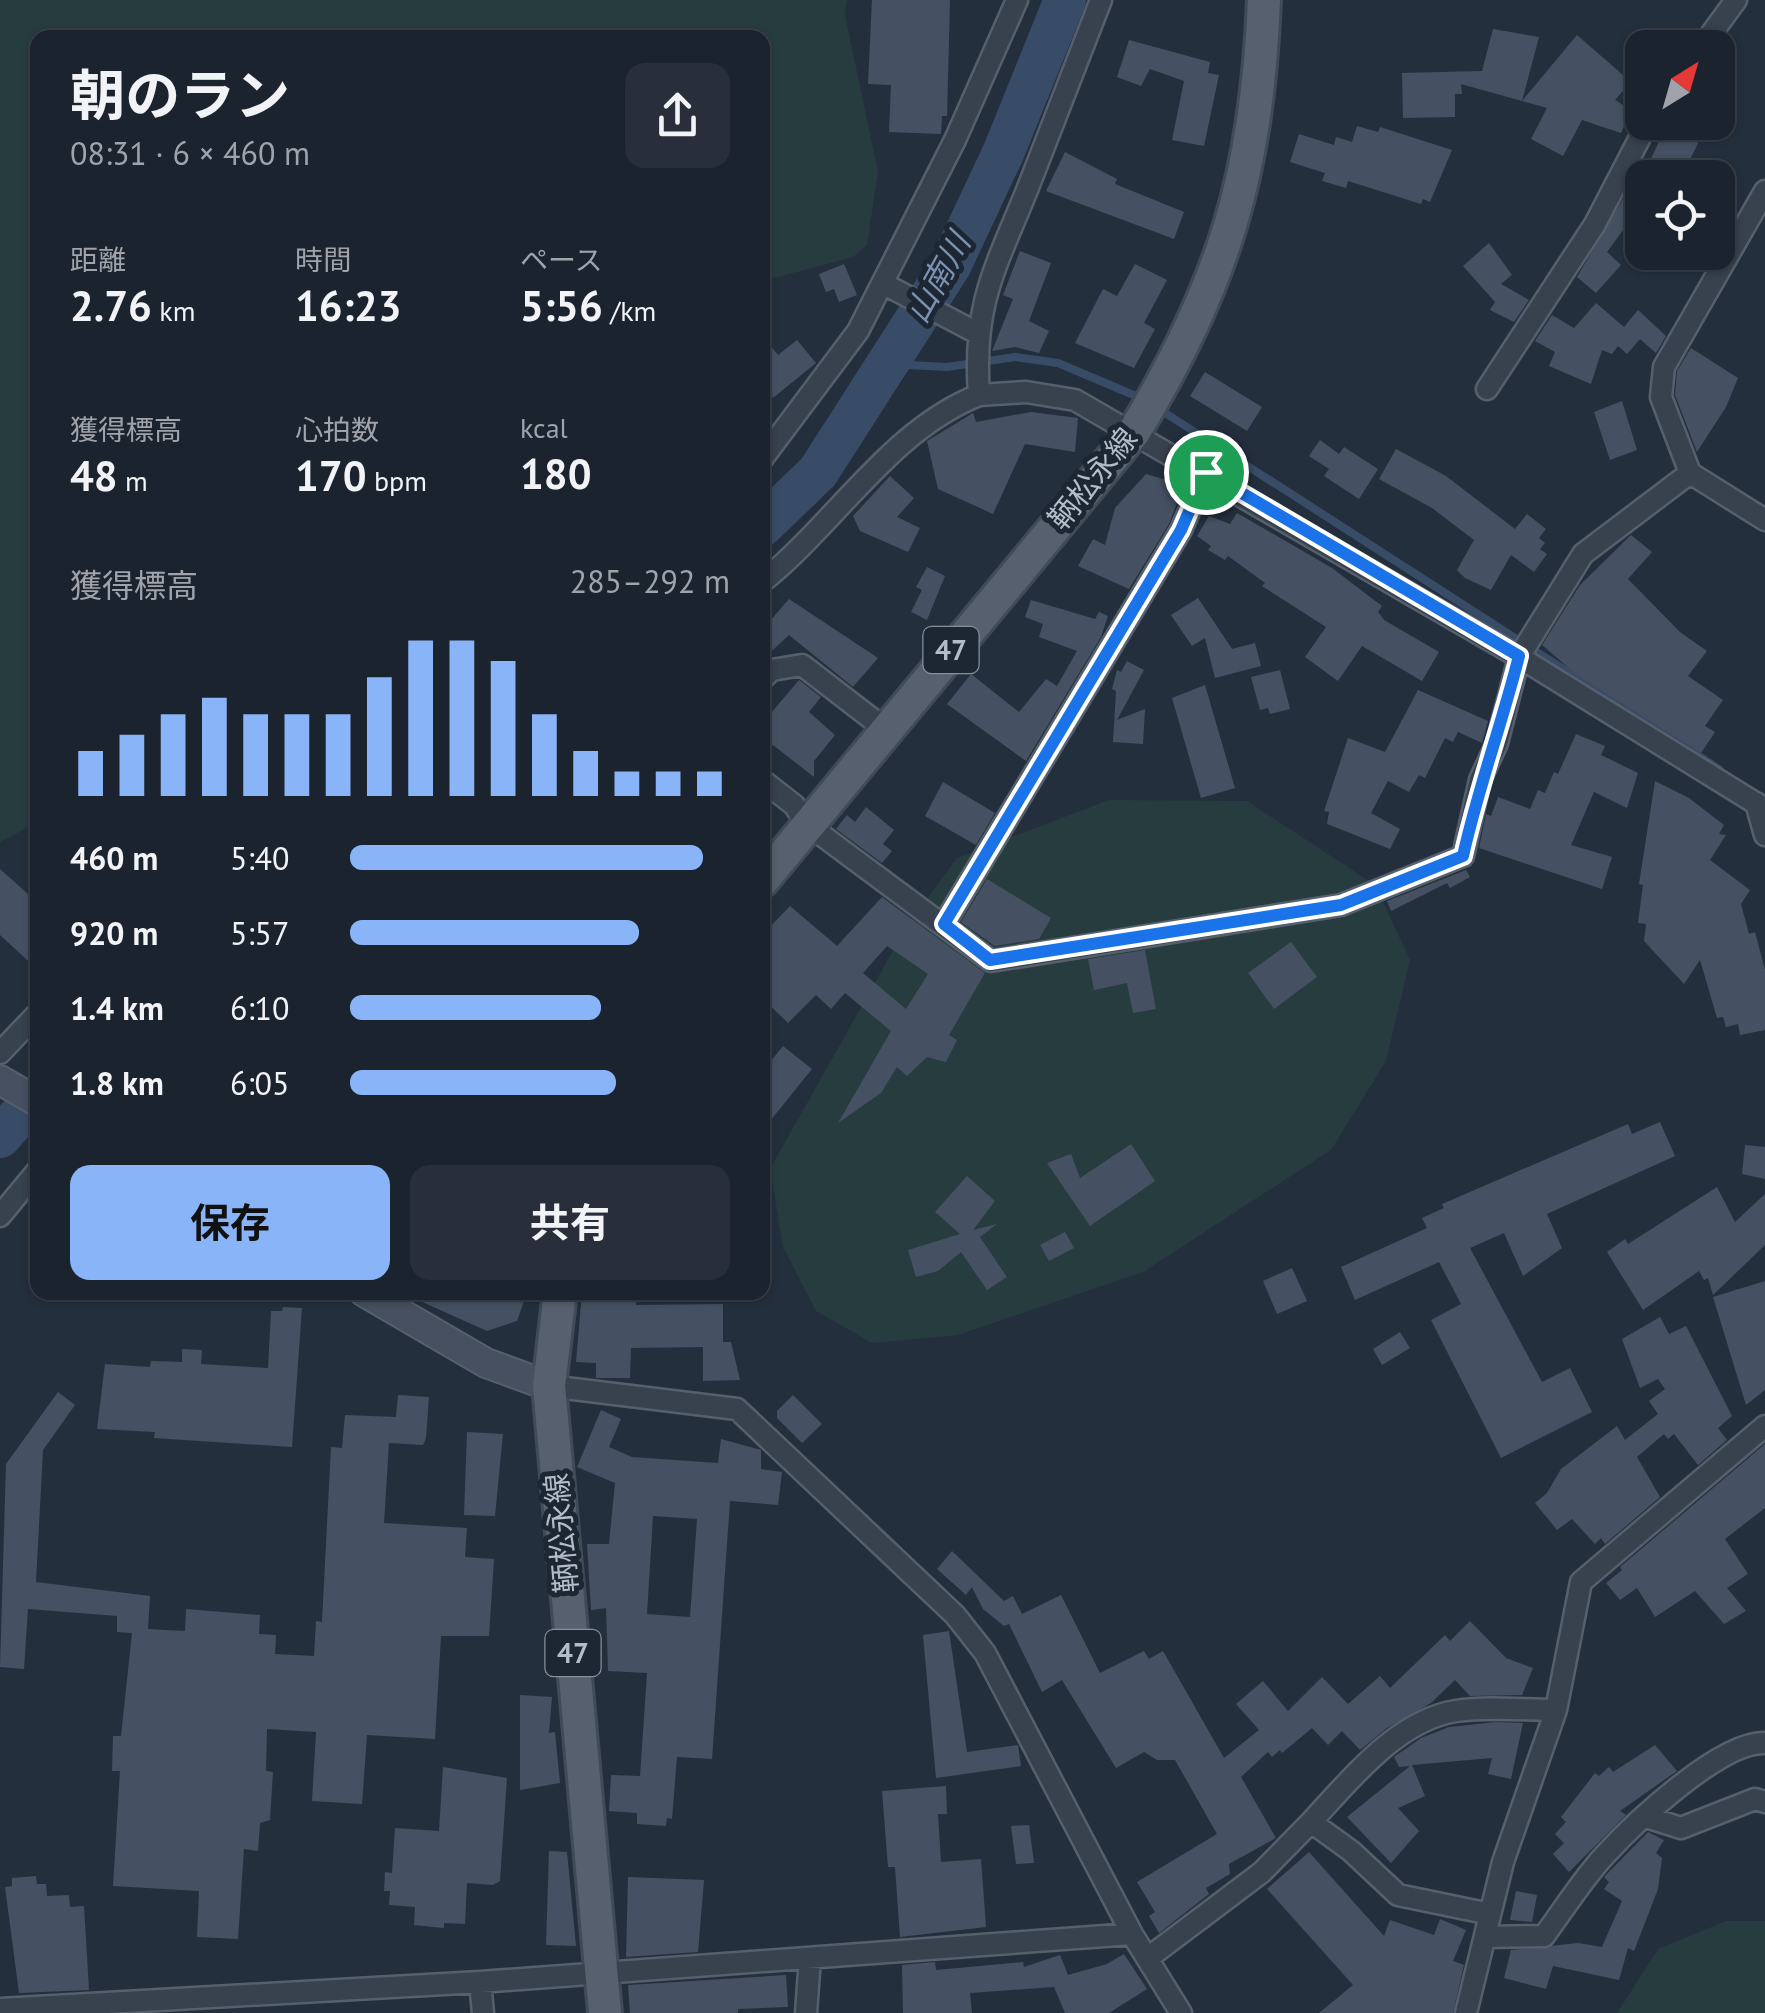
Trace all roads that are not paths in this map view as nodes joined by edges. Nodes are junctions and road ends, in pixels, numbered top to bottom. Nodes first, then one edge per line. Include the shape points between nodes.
1 (1017, 0) edge
2 (1102, 0) edge
3 (1264, 0) edge
4 (1736, 0) edge
5 (1714, 30) edge
6 (1638, 140) edge
7 (1765, 191) edge
8 (892, 288) junction
9 (972, 336) junction
10 (1487, 389) dead end
11 (980, 395) junction
12 (1137, 426) junction
13 (770, 448) edge
14 (1206, 472) junction
15 (1690, 473) junction
16 (1765, 520) edge
17 (770, 576) edge
18 (1524, 649) junction
19 (770, 672) edge
20 (884, 728) junction
21 (770, 786) edge
22 (1760, 806) edge
23 (808, 825) junction
24 (1765, 835) edge
25 (770, 871) edge
26 (944, 924) junction
27 (30, 1021) edge
28 (0, 1053) edge
29 (0, 1080) edge
30 (30, 1097) edge
31 (30, 1180) edge
32 (0, 1216) edge
33 (378, 1300) edge
34 (559, 1300) edge
35 (549, 1386) junction
36 (1765, 1426) edge
37 (1556, 1710) junction
38 (1765, 1743) edge
39 (1765, 1802) edge
40 (1646, 1817) junction
41 (1311, 1822) junction
42 (1490, 1914) junction
43 (1132, 1934) junction
44 (1484, 1937) junction
45 (810, 1958) junction
46 (1148, 1958) junction
47 (601, 1973) junction
48 (480, 1982) junction
49 (0, 2008) edge
50 (483, 2013) edge
51 (606, 2013) edge
52 (806, 2013) edge
53 (1181, 2013) edge
54 (1466, 2013) edge

1 - 8 street
2 - 9 street via 993,261
3 - 12 main road, 鞆松永線 / 47 via 1251,151 1233,224 1202,308
4 - 5 street
6 - 10 street via 1594,224
7 - 15 street via 1664,367 1660,397
8 - 9 street
8 - 13 street
9 - 11 street
11 - 12 street via 1026,392 1074,400
11 - 17 street via 947,408 916,432
12 - 14 street
12 - 20 main road, 鞆松永線 / 47
14 - 18 street
14 - 26 street via 1181,530
15 - 16 street
15 - 18 street via 1583,554
18 - 22 street
18 - 26 street via 1480,780 1463,856 1341,905 990,960
19 - 20 street via 802,666
20 - 23 main road, 鞆松永線 / 47
21 - 23 street
22 - 24 street
23 - 25 main road, 鞆松永線 / 47
23 - 26 street
27 - 28 street
29 - 30 main road
31 - 32 street
33 - 35 main road via 486,1363
34 - 35 main road, 鞆松永線 / 47
35 - 43 street via 737,1409 786,1453 955,1615 985,1653
35 - 47 main road, 鞆松永線 / 47
36 - 37 street via 1580,1582
37 - 41 street via 1435,1716 1401,1734
37 - 42 street
38 - 40 street via 1750,1743 1686,1782
39 - 40 street via 1755,1799 1681,1828
40 - 44 street via 1604,1856 1544,1936
41 - 42 street via 1398,1895
41 - 46 street via 1262,1872
42 - 44 street
43 - 45 street
43 - 46 street
44 - 54 street
45 - 47 street
45 - 52 street
46 - 53 street
47 - 48 street
47 - 51 main road, 鞆松永線 / 47
48 - 49 street
48 - 50 street

